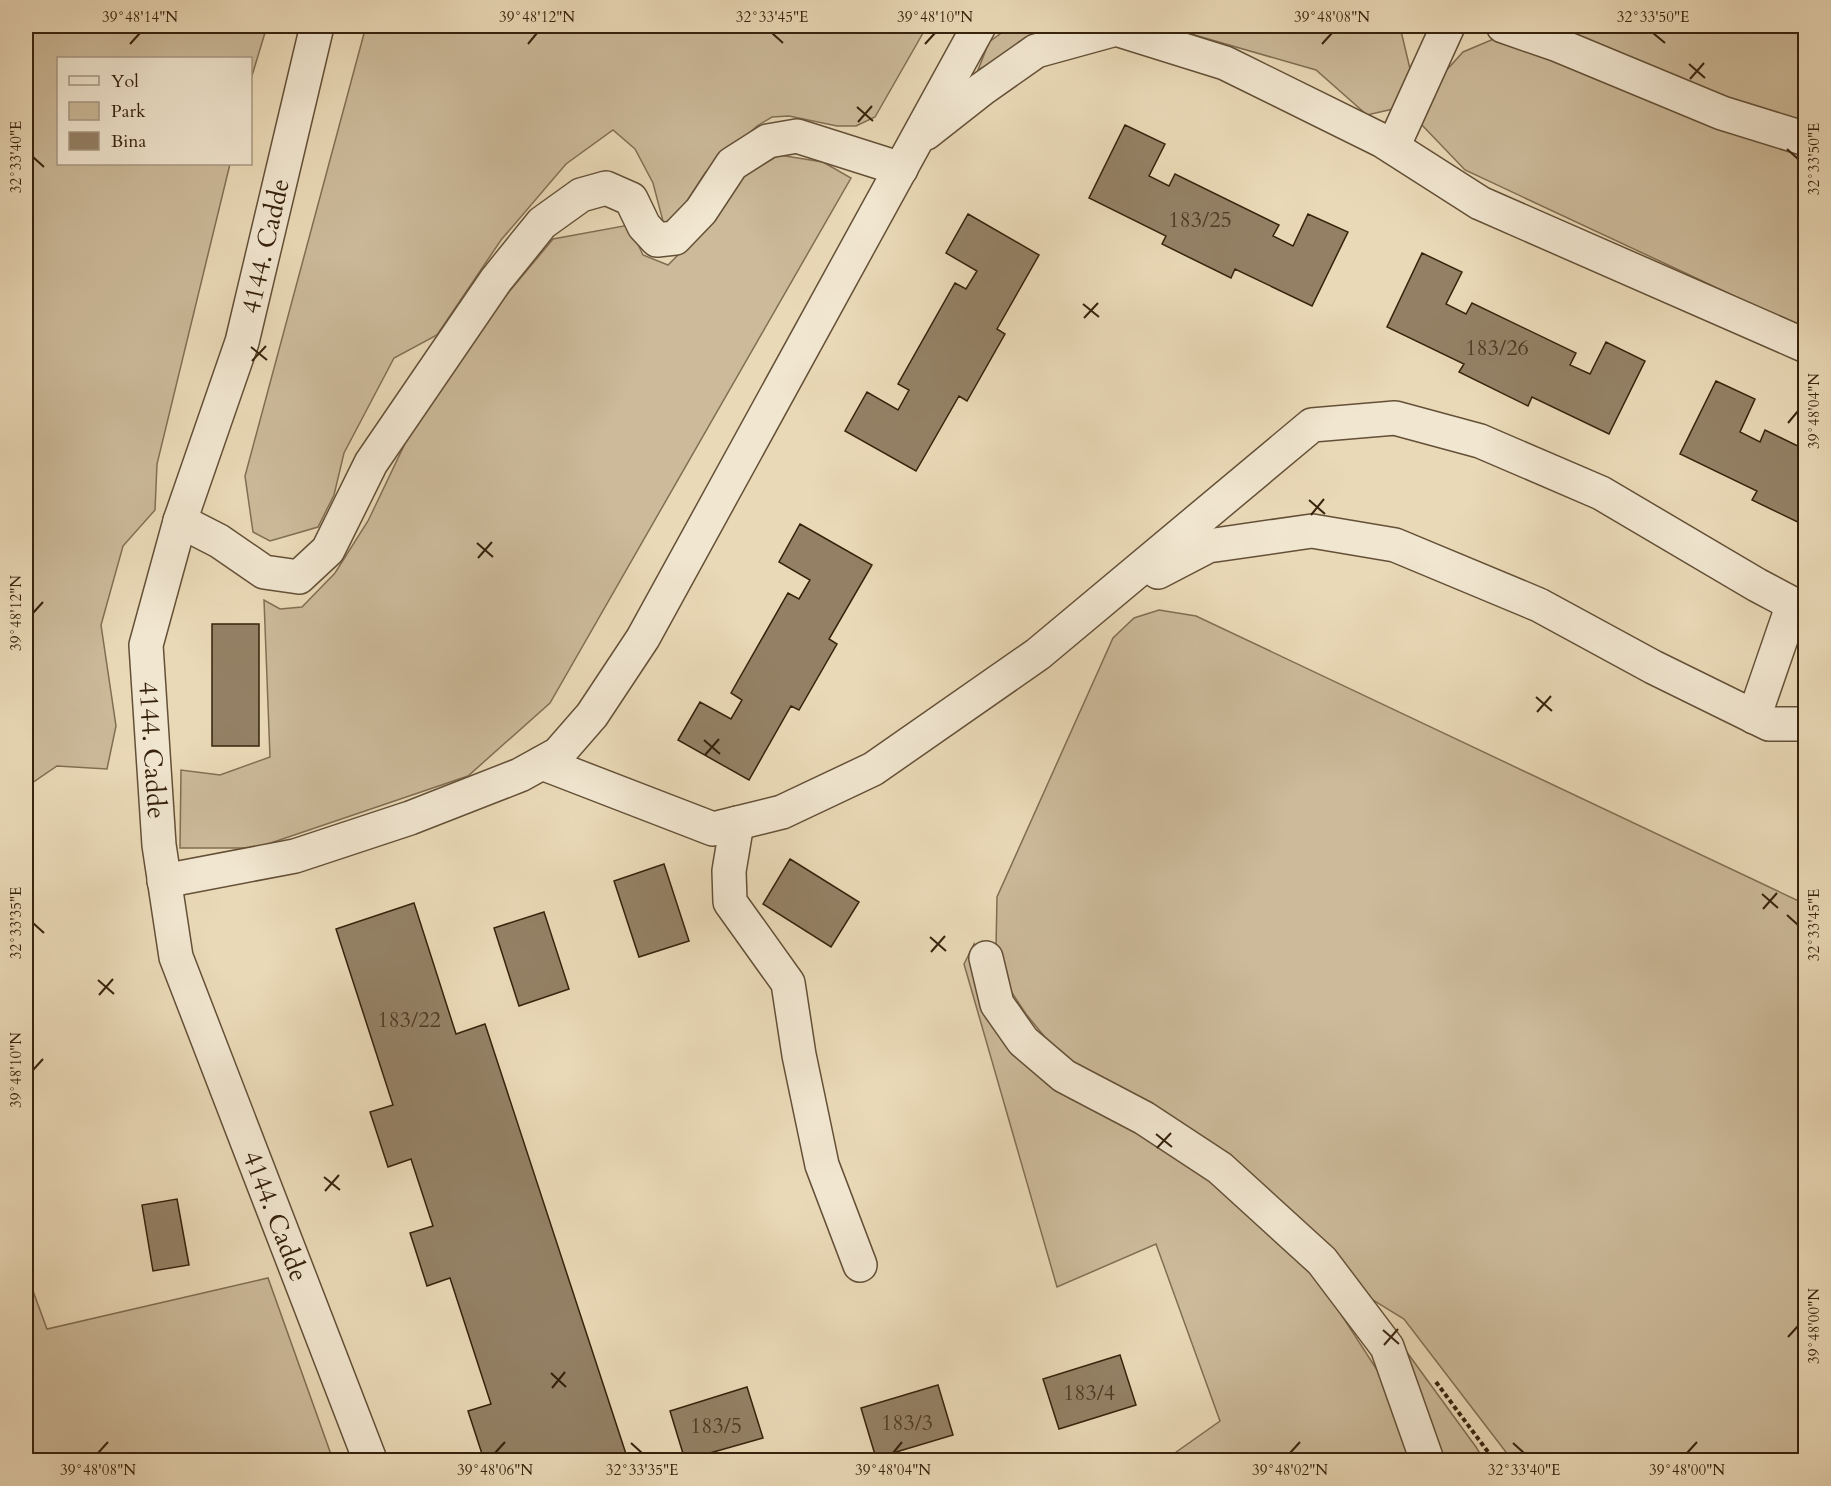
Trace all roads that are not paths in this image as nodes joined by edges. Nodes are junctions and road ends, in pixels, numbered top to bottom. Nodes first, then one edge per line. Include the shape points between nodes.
1 (317, 26) edge
2 (1448, 26) edge
3 (1503, 26) edge
4 (980, 29) edge
5 (1806, 140) edge
6 (1393, 147) junction
7 (908, 155) junction
8 (1806, 346) edge
9 (180, 521) junction
10 (1103, 600) junction
11 (1799, 608) edge
12 (1754, 717) junction
13 (1806, 722) edge
14 (542, 763) junction
15 (737, 823) junction
16 (164, 881) junction
17 (986, 958) dead end
18 (860, 1265) dead end
19 (370, 1461) edge
20 (1427, 1461) edge

1 - 9 street, 4144. Cadde via 242,342
2 - 6 street
3 - 5 street via 1722,113
4 - 7 street
6 - 7 street via 1225,63 1116,29 1036,51 982,88
6 - 8 street via 1480,203
7 - 9 street via 797,136 768,141 732,164 701,211 675,238 657,240 644,226 631,199 606,188 581,195 542,223 496,280 371,463 328,550 299,577 264,572
7 - 14 street via 643,638 592,715 558,754
9 - 16 street, 4144. Cadde via 146,645
10 - 11 street via 1312,425 1395,418 1480,441 1601,493
10 - 12 street via 1208,546 1312,531 1395,545 1539,605 1653,668
10 - 15 street via 1038,654 873,769 782,812
11 - 12 street
12 - 13 street via 1769,724
14 - 15 street via 713,829
14 - 16 street via 520,776 410,818 295,856
15 - 18 street via 729,871 730,902 788,983 822,1165
16 - 19 street, 4144. Cadde via 176,957
17 - 20 street via 997,1004 1023,1041 1064,1076 1144,1118 1220,1168 1322,1262 1387,1347

